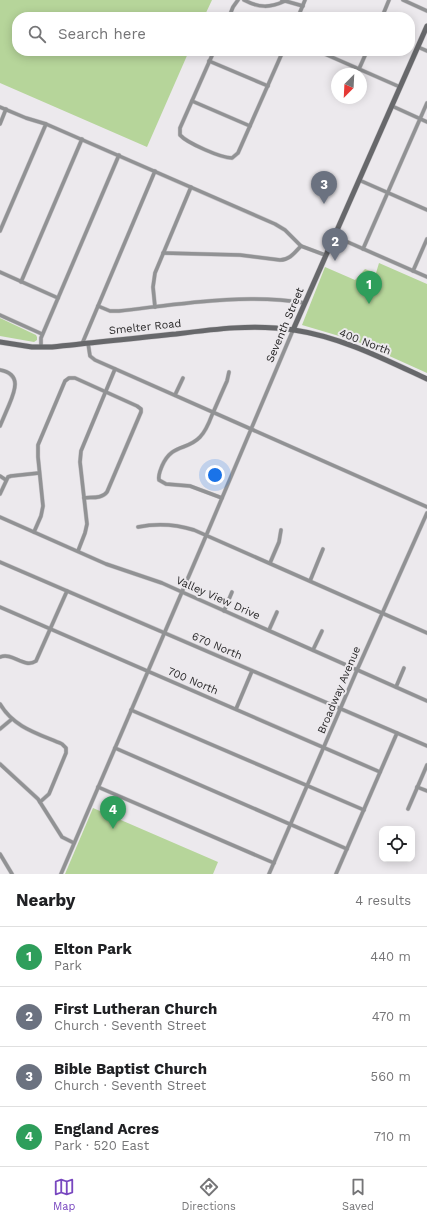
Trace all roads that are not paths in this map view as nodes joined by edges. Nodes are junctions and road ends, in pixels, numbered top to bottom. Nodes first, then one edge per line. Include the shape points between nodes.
1 (238, 0) edge
2 (244, 0) edge
3 (305, 0) edge
4 (389, 0) edge
5 (403, 0) edge
6 (283, 1) edge
7 (303, 6) junction
8 (427, 11) edge
9 (231, 12) edge
10 (300, 12) edge
11 (384, 12) edge
12 (427, 26) edge
13 (418, 47) junction
14 (427, 52) edge
15 (415, 54) edge
16 (212, 56) edge
17 (281, 56) edge
18 (329, 56) edge
19 (365, 56) edge
20 (414, 56) edge
21 (210, 61) junction
22 (357, 68) edge
23 (359, 68) edge
24 (367, 73) edge
25 (268, 86) junction
26 (400, 87) junction
27 (192, 101) junction
28 (427, 103) edge
29 (392, 106) junction
30 (0, 107) edge
31 (6, 109) junction
32 (420, 119) junction
33 (427, 122) edge
34 (0, 124) edge
35 (46, 124) junction
36 (250, 126) junction
37 (82, 139) junction
38 (119, 155) junction
39 (155, 171) junction
40 (359, 180) junction
41 (191, 187) junction
42 (388, 192) junction
43 (427, 210) edge
44 (0, 228) edge
45 (334, 236) junction
46 (427, 239) edge
47 (301, 246) junction
48 (363, 249) junction
49 (163, 253) junction
50 (325, 256) junction
51 (413, 271) junction
52 (0, 272) edge
53 (427, 277) edge
54 (21, 282) junction
55 (58, 298) junction
56 (305, 303) junction
57 (98, 306) junction
58 (155, 307) junction
59 (0, 315) edge
60 (293, 330) junction
61 (42, 334) junction
62 (0, 342) edge
63 (88, 343) junction
64 (82, 344) junction
65 (41, 347) junction
66 (115, 369) junction
67 (0, 370) edge
68 (230, 372) dead end
69 (183, 378) dead end
70 (427, 379) edge
71 (106, 392) junction
72 (175, 395) junction
73 (213, 412) junction
74 (2, 419) edge
75 (0, 426) edge
76 (252, 429) junction
77 (39, 473) junction
78 (0, 476) edge
79 (6, 480) junction
80 (0, 494) edge
81 (84, 498) junction
82 (222, 498) junction
83 (427, 507) edge
84 (427, 513) edge
85 (0, 518) edge
86 (138, 528) dead end
87 (281, 530) dead end
88 (34, 532) junction
89 (206, 535) junction
90 (323, 549) dead end
91 (78, 551) junction
92 (0, 562) edge
93 (270, 563) junction
94 (310, 581) junction
95 (67, 591) junction
96 (182, 592) junction
97 (232, 592) dead end
98 (0, 607) edge
99 (224, 611) junction
100 (277, 612) dead end
101 (382, 613) junction
102 (51, 629) junction
103 (269, 630) junction
104 (322, 631) dead end
105 (164, 633) junction
106 (427, 633) edge
107 (313, 650) junction
108 (0, 657) edge
109 (404, 668) dead end
110 (357, 670) junction
111 (148, 671) junction
112 (252, 671) junction
113 (396, 687) junction
114 (427, 701) edge
115 (0, 704) edge
116 (236, 709) junction
117 (340, 709) junction
118 (131, 710) junction
119 (12, 719) junction
120 (0, 729) edge
121 (397, 733) junction
122 (427, 746) edge
123 (324, 747) junction
124 (115, 748) junction
125 (0, 764) edge
126 (427, 765) edge
127 (380, 772) junction
128 (307, 786) junction
129 (98, 787) junction
130 (417, 787) junction
131 (427, 791) edge
132 (40, 802) junction
133 (408, 809) dead end
134 (364, 810) junction
135 (291, 824) junction
136 (74, 843) junction
137 (347, 848) junction
138 (0, 854) edge
139 (4, 862) junction
140 (274, 863) junction
141 (0, 864) edge
142 (12, 874) edge
143 (61, 874) edge
144 (269, 874) edge
145 (336, 874) edge

1 - 9 street
2 - 6 street via 264,7
3 - 7 street
4 - 11 street
5 - 8 street
6 - 7 street
7 - 10 street
12 - 13 street, Seventh Street
13 - 14 street
13 - 15 street, Seventh Street
16 - 21 street
17 - 25 street
18 - 22 street
19 - 23 street
20 - 26 street, Seventh Street
21 - 25 street
21 - 27 street
24 - 26 street
25 - 36 street
26 - 29 street, Seventh Street
27 - 36 street
27 - 36 street via 180,128 180,135 186,141 232,158 238,153
28 - 32 street
29 - 32 street
29 - 40 street, Seventh Street
30 - 31 street
31 - 34 street
31 - 35 street
32 - 33 street
32 - 42 street
35 - 37 street
35 - 44 street
37 - 38 street
37 - 54 street
38 - 39 street
38 - 55 street
39 - 41 street
39 - 57 street
40 - 42 street
40 - 45 street, Seventh Street
41 - 47 street via 280,226
41 - 49 street
42 - 43 street
42 - 48 street
45 - 48 street
45 - 50 street, Seventh Street
46 - 51 street
47 - 49 street via 284,260 240,255
47 - 50 street
48 - 51 street
49 - 58 street via 153,279
50 - 56 street, Seventh Street
51 - 53 street
52 - 54 street
54 - 55 street
55 - 61 street
56 - 58 street via 239,298
56 - 60 street, Seventh Street
57 - 58 street via 116,311
57 - 64 street
59 - 61 street
60 - 63 street, Smelter Road via 264,327 223,328
60 - 70 street, 400 North via 353,346
60 - 76 street, Seventh Street
61 - 65 street
62 - 65 street, Smelter Road via 16,346
63 - 64 street, Smelter Road
63 - 66 street via 92,358
64 - 65 street, Smelter Road
66 - 71 street
66 - 72 street
67 - 74 street via 7,372 15,380 16,385
68 - 73 street
69 - 72 street
71 - 77 street via 75,378 65,381 39,442
71 - 81 street via 81,451
71 - 81 street via 137,406 142,412 105,495
72 - 73 street
73 - 76 street
73 - 82 street via 201,437 176,449 166,458 159,472 159,480 166,484 190,486
74 - 75 street
76 - 82 street, Seventh Street
76 - 83 street
77 - 79 street via 11,476
77 - 88 street via 42,509
78 - 79 street
79 - 80 street
81 - 91 street via 86,527
82 - 89 street, Seventh Street
84 - 101 street, Broadway Avenue
85 - 88 street, Valley View Drive
86 - 89 street via 157,524 170,525
87 - 93 street
88 - 91 street, Valley View Drive
89 - 93 street
89 - 96 street, Seventh Street
90 - 94 street
91 - 96 street, Valley View Drive
92 - 95 street, 670 North
93 - 94 street
94 - 101 street
95 - 102 street
95 - 105 street, 670 North
96 - 99 street, Valley View Drive
96 - 105 street, Seventh Street
97 - 99 street
98 - 102 street, 700 North
99 - 103 street, Valley View Drive
100 - 103 street
101 - 106 street
101 - 110 street, Broadway Avenue
102 - 108 street via 38,658 33,663 4,655
102 - 111 street, 700 North
103 - 107 street, Valley View Drive
104 - 107 street
105 - 111 street, Seventh Street
105 - 112 street, 670 North
107 - 110 street, Valley View Drive
109 - 113 street
110 - 113 street, Valley View Drive
110 - 117 street, Broadway Avenue
111 - 116 street, 700 North
111 - 118 street, Seventh Street
112 - 116 street
112 - 117 street, 670 North
113 - 114 street, Valley View Drive
115 - 119 street
116 - 123 street, 700 North
117 - 121 street, 670 North
117 - 123 street, Broadway Avenue
118 - 124 street, Seventh Street
118 - 128 street
119 - 120 street
119 - 132 street via 66,748 66,755 51,789 47,797
121 - 122 street, 670 North
121 - 127 street
123 - 127 street, 700 North
123 - 128 street, Broadway Avenue
124 - 129 street, Seventh Street
124 - 135 street
125 - 132 street
126 - 130 street
127 - 134 street
128 - 134 street
128 - 135 street, Broadway Avenue
129 - 136 street, Seventh Street
129 - 140 street
130 - 131 street
130 - 133 street
132 - 136 street via 62,837
134 - 137 street
135 - 137 street
135 - 140 street, Broadway Avenue
136 - 143 street, Seventh Street
137 - 145 street
138 - 139 street
139 - 141 street
139 - 142 street
140 - 144 street, Broadway Avenue

